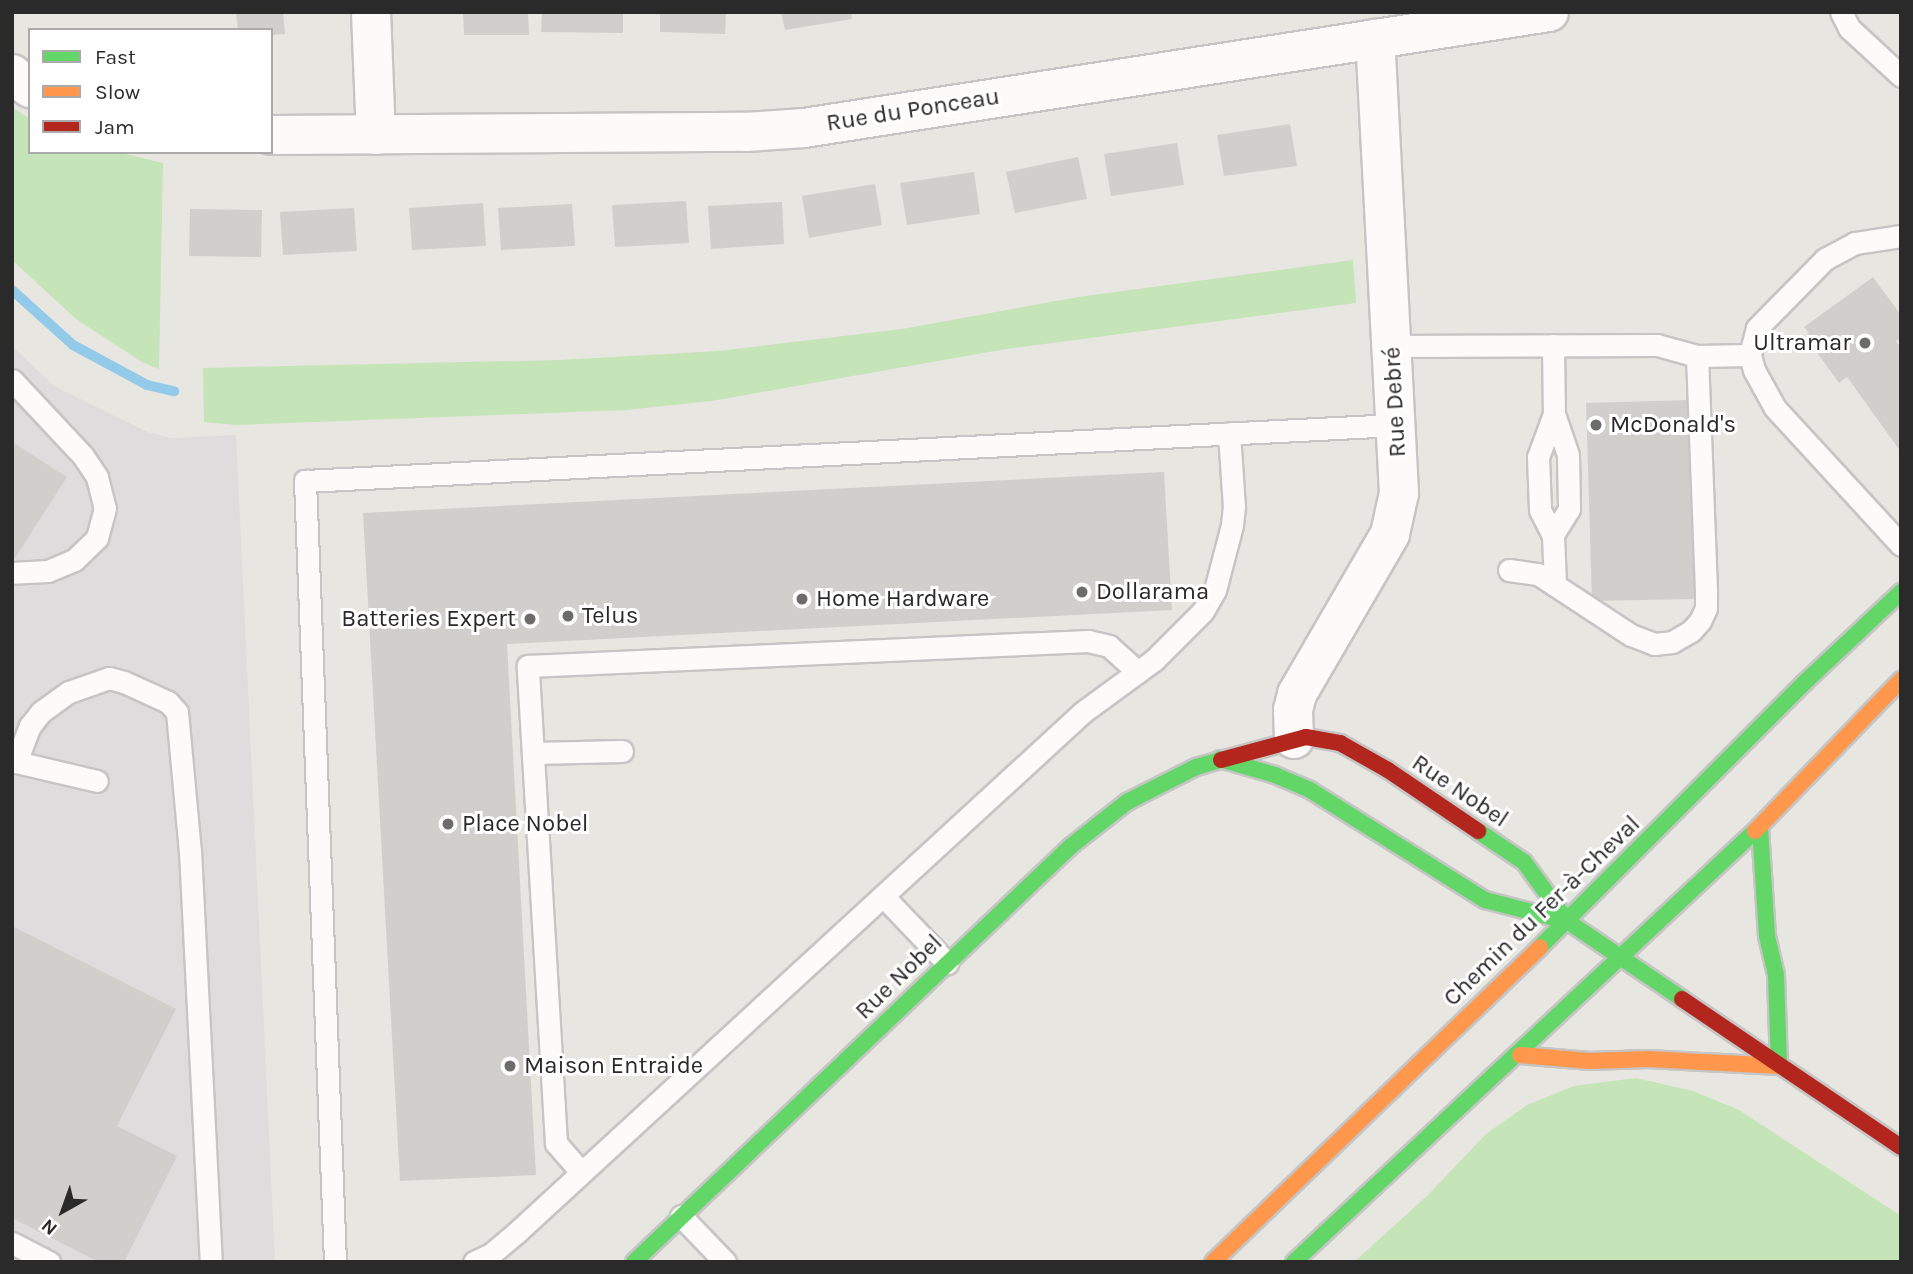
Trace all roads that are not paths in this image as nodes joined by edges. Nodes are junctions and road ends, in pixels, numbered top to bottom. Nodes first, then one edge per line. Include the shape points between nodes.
1 (371, 12) edge
2 (1549, 12) edge
3 (1841, 12) edge
4 (1375, 39) junction
5 (12, 74) edge
6 (1901, 76) edge
7 (28, 86) edge
8 (273, 135) edge
9 (376, 135) junction
10 (1901, 236) edge
11 (1553, 345) junction
12 (1392, 346) junction
13 (1750, 355) junction
14 (1697, 356) junction
15 (12, 380) edge
16 (1554, 414) junction
17 (1395, 425) junction
18 (1230, 433) junction
19 (1553, 535) junction
20 (1901, 544) edge
21 (1510, 570) dead end
22 (12, 573) edge
23 (1555, 585) junction
24 (1901, 592) edge
25 (1138, 671) junction
26 (1901, 680) edge
27 (1294, 739) junction
28 (622, 751) dead end
29 (534, 753) junction
30 (1220, 760) junction
31 (14, 762) edge
32 (97, 780) dead end
33 (1760, 828) junction
34 (883, 896) junction
35 (1566, 921) junction
36 (1621, 957) junction
37 (947, 963) junction
38 (1520, 1055) junction
39 (1779, 1066) junction
40 (1901, 1147) edge
41 (581, 1172) junction
42 (681, 1216) junction
43 (12, 1243) edge
44 (48, 1262) edge
45 (211, 1262) edge
46 (335, 1262) edge
47 (474, 1262) edge
48 (634, 1262) edge
49 (725, 1262) edge
50 (1213, 1262) edge
51 (1294, 1262) edge

1 - 9 street
2 - 4 street, Rue du Ponceau
3 - 6 lane via 1849,28
4 - 9 street, Rue du Ponceau via 804,128
4 - 12 street, Rue Debré
5 - 7 street
8 - 9 street, Rue du Ponceau
10 - 13 lane via 1855,243 1825,259 1757,328
11 - 12 lane
11 - 14 lane via 1657,345
11 - 16 lane
12 - 17 street, Rue Debré
13 - 14 lane
13 - 20 lane via 1776,408
14 - 23 lane via 1706,590 1700,621 1672,642 1654,644 1631,635
15 - 22 lane via 83,456 96,477 105,509 97,538 74,560 48,572
16 - 19 lane via 1538,457 1540,510
16 - 19 lane via 1568,455 1569,509
17 - 18 lane
17 - 27 street, Rue Debré via 1399,493 1390,534 1297,694
18 - 25 lane via 1234,507 1215,590 1203,611
18 - 46 lane via 305,481
19 - 23 lane
21 - 23 lane via 1527,570
24 - 35 street, Chemin du Fer-à-Cheval
25 - 29 lane via 1109,646 1088,641 528,666
25 - 34 lane via 1083,712
26 - 33 street
27 - 30 street, Rue Nobel
27 - 35 street, Rue Nobel via 1340,743 1388,770 1524,862
28 - 29 lane
29 - 41 lane via 556,1143
30 - 35 street, Rue Nobel via 1310,790 1485,900
30 - 37 street, Rue Nobel via 1173,777 1103,820
31 - 32 lane
31 - 45 lane via 41,712 69,692 109,678 168,702 177,712 190,851
33 - 36 street
33 - 39 street via 1767,936 1776,975
34 - 37 lane
34 - 41 lane
35 - 36 street, Rue Nobel
35 - 50 street, Chemin du Fer-à-Cheval
36 - 38 street
36 - 39 street, Rue Nobel
37 - 42 street, Rue Nobel
38 - 39 street
38 - 51 street
39 - 40 street, Rue Nobel
41 - 47 lane via 516,1233
42 - 48 street, Rue Nobel
42 - 49 lane
43 - 44 lane

